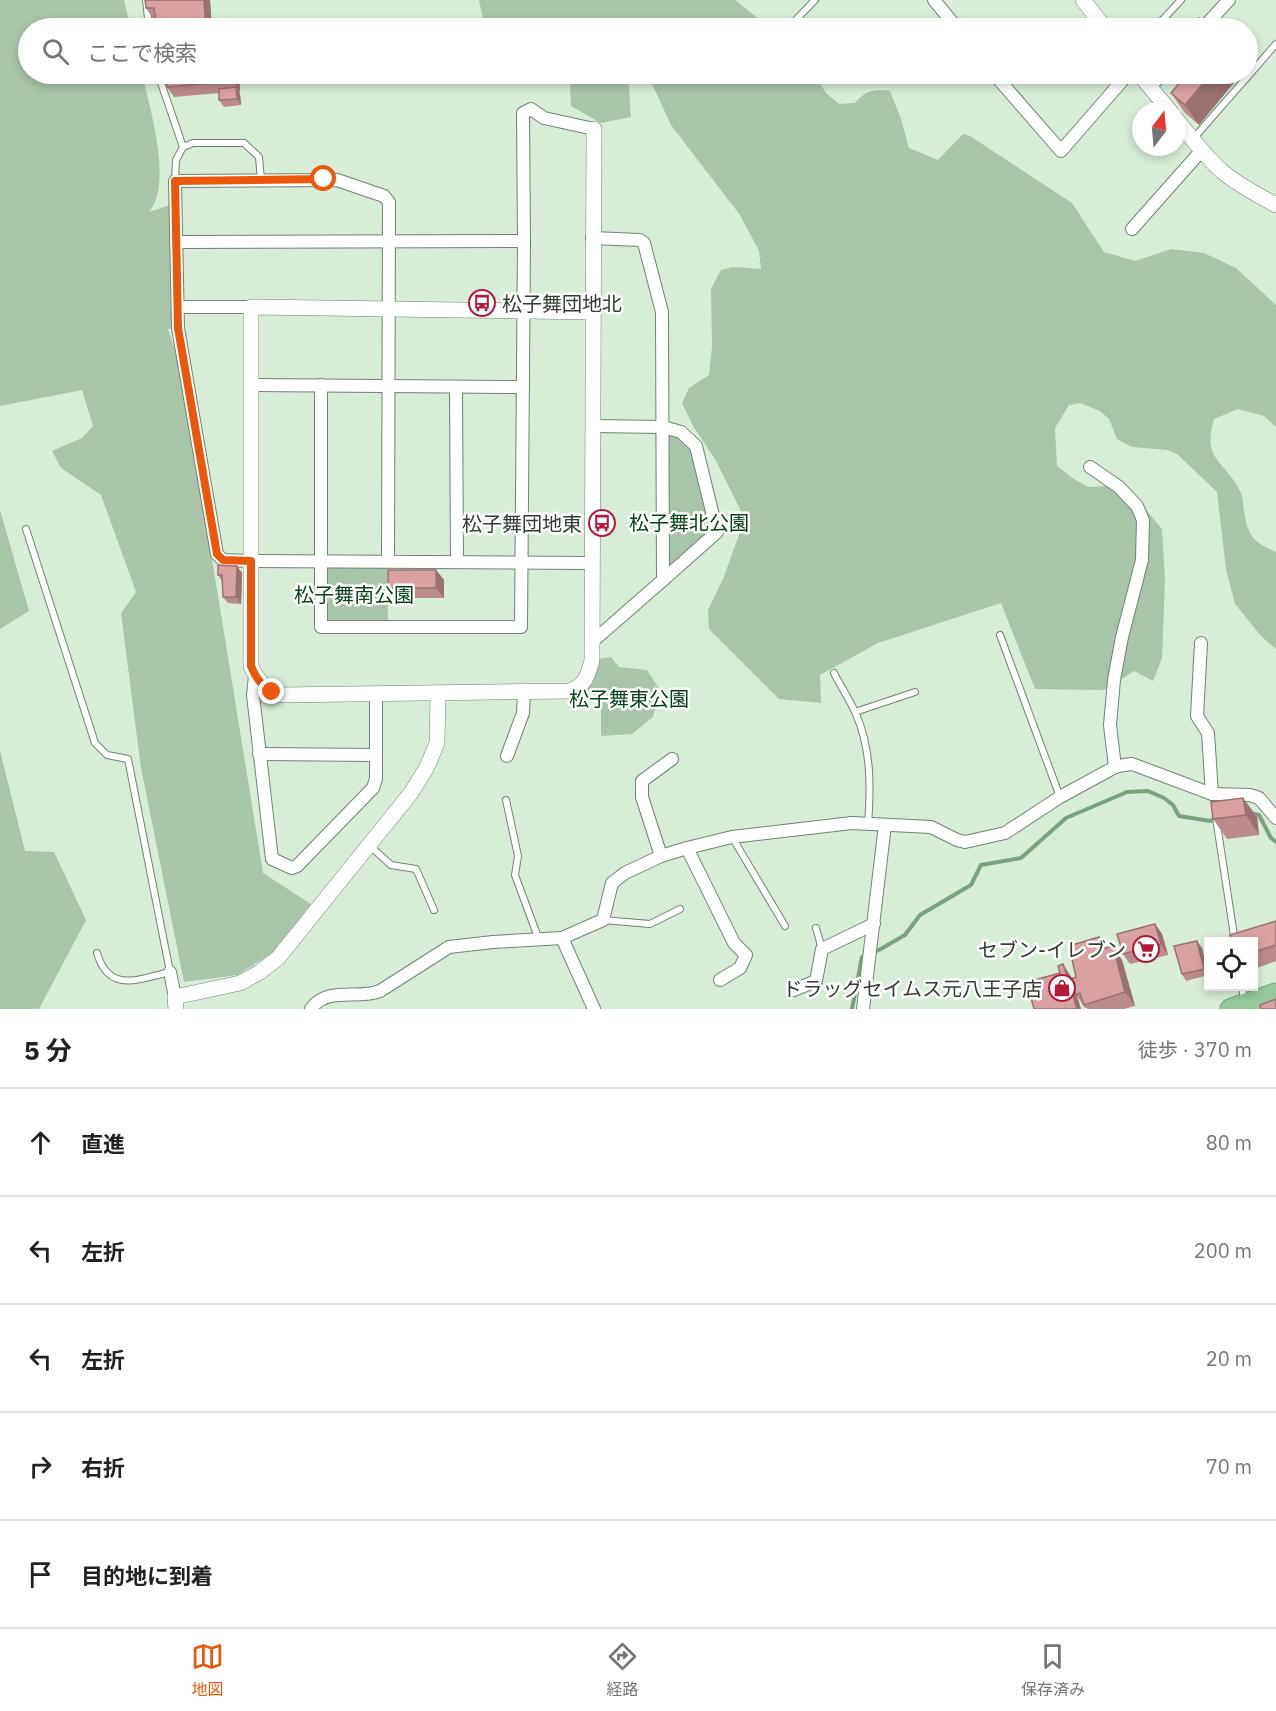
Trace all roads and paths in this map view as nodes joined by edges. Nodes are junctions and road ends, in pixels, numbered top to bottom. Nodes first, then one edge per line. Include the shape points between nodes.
1 (146, 0) edge
2 (815, 0) edge
3 (934, 0) edge
4 (1083, 0) edge
5 (1181, 0) edge
6 (1229, 0) edge
7 (148, 18) edge
8 (798, 18) edge
9 (949, 18) edge
10 (1097, 18) edge
11 (1164, 18) edge
12 (1212, 18) edge
13 (1276, 44) edge
14 (1258, 67) edge
15 (161, 84) edge
16 (1003, 84) edge
17 (1119, 84) edge
18 (1148, 84) edge
19 (1153, 84) edge
20 (1245, 84) edge
21 (1150, 87) junction
22 (1162, 102) edge
23 (594, 129) joint
24 (1186, 131) edge
25 (1197, 145) junction
26 (183, 147) junction
27 (261, 180) junction
28 (175, 181) junction
29 (1276, 205) edge
30 (1132, 229) dead end
31 (592, 238) junction
32 (176, 242) junction
33 (389, 242) junction
34 (524, 242) junction
35 (178, 307) junction
36 (251, 308) junction
37 (388, 309) junction
38 (524, 311) junction
39 (593, 312) junction
40 (252, 384) junction
41 (321, 385) junction
42 (388, 386) junction
43 (456, 387) junction
44 (523, 387) junction
45 (593, 426) junction
46 (663, 427) junction
47 (1090, 467) dead end
48 (26, 529) dead end
49 (251, 561) junction
50 (319, 561) junction
51 (388, 562) junction
52 (457, 562) junction
53 (522, 562) junction
54 (593, 562) junction
55 (663, 580) junction
56 (1000, 635) dead end
57 (592, 642) junction
58 (1201, 643) dead end
59 (834, 673) dead end
60 (255, 676) junction
61 (524, 692) junction
62 (915, 692) dead end
63 (438, 693) junction
64 (375, 694) junction
65 (855, 712) junction
66 (259, 754) junction
67 (376, 755) junction
68 (507, 756) dead end
69 (672, 759) dead end
70 (1115, 767) junction
71 (1060, 797) junction
72 (1213, 798) junction
73 (506, 800) dead end
74 (1215, 810) edge
75 (1276, 818) edge
76 (868, 824) junction
77 (885, 825) junction
78 (732, 837) junction
79 (369, 846) junction
80 (687, 848) junction
81 (662, 856) junction
82 (680, 909) dead end
83 (434, 910) dead end
84 (603, 920) junction
85 (874, 924) junction
86 (785, 926) dead end
87 (816, 928) dead end
88 (1234, 937) edge
89 (562, 938) junction
90 (539, 940) junction
91 (822, 949) junction
92 (98, 953) dead end
93 (170, 972) junction
94 (720, 980) dead end
95 (794, 990) dead end
96 (1276, 993) edge
97 (1239, 1000) edge
98 (176, 1003) edge
99 (311, 1009) edge
100 (594, 1009) edge
101 (863, 1009) edge

1 - 7 lane
2 - 8 lane
3 - 9 street
4 - 10 street
5 - 11 lane
6 - 12 street
13 - 14 lane
15 - 26 lane
16 - 17 street via 1061,151
18 - 21 street
19 - 21 street
20 - 25 lane
21 - 22 street
23 - 31 street
23 - 34 street via 544,118 531,109 523,114
24 - 25 street
25 - 29 street via 1240,185
25 - 30 street
26 - 27 lane via 244,143 259,157
26 - 28 lane via 176,160
27 - 28 street
27 - 33 street via 337,180 384,196 389,202
28 - 32 street
31 - 39 street
31 - 46 street via 644,243 662,312
32 - 33 street
32 - 35 street
33 - 34 street
33 - 37 street
34 - 38 street
35 - 36 street
35 - 49 street via 178,328 217,554 223,560
36 - 37 street
36 - 40 street
37 - 38 street
37 - 42 street
38 - 39 street
38 - 44 street
39 - 45 street
40 - 41 street
40 - 49 street
41 - 42 street
41 - 50 street
42 - 43 street
42 - 51 street
43 - 44 street
43 - 52 street
44 - 53 street
45 - 46 street
45 - 54 street
46 - 55 street
46 - 55 street via 681,432 696,446 717,532
47 - 70 street via 1119,487 1137,506 1143,520 1142,560 1114,680 1110,725
48 - 93 lane via 95,742 107,755 128,759
49 - 50 street
49 - 60 street via 251,666
50 - 51 street
50 - 53 street via 321,627 521,627
51 - 52 street
52 - 53 street
53 - 54 street
54 - 57 street
55 - 57 street
56 - 71 lane
57 - 61 street via 592,660 581,687 570,691
58 - 72 street via 1197,716 1208,733
59 - 65 lane
60 - 64 street via 263,686 281,695
60 - 66 street
61 - 63 street
61 - 68 street via 523,713
62 - 65 lane
63 - 64 street
63 - 79 street via 437,743 427,767 411,794
64 - 67 street
65 - 76 lane via 871,783
66 - 67 street
66 - 67 street via 272,859 292,868 373,788
69 - 81 street via 642,781 642,797
70 - 71 street
70 - 72 street via 1132,764
71 - 77 street via 1005,833 965,842 931,827
72 - 75 street via 1250,795 1259,798
73 - 90 lane via 518,856 515,875
74 - 88 lane
76 - 77 street
76 - 78 street via 804,827
77 - 85 street
78 - 80 street
78 - 86 lane
79 - 83 lane via 392,865 416,868
79 - 98 street via 278,957 260,972 240,983
80 - 81 street
80 - 94 street via 734,943 746,955 740,968
81 - 84 street via 612,883
82 - 84 lane via 650,924
84 - 89 street
85 - 91 street
85 - 101 street
87 - 91 lane
89 - 90 street
89 - 100 street
90 - 99 street via 449,947 372,995 326,996
91 - 95 street via 816,981
92 - 93 lane via 108,975 120,980
93 - 98 street
96 - 97 main road

